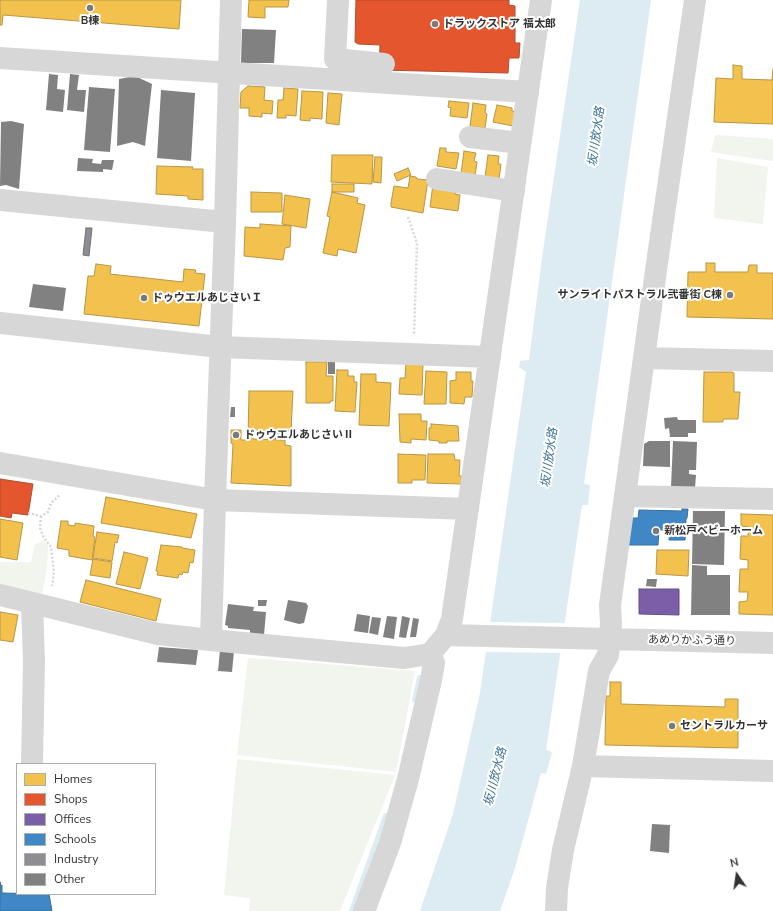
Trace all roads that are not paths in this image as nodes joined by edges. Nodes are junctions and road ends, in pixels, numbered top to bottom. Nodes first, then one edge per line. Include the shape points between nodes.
1 (231, 0) edge
2 (338, 0) edge
3 (541, 0) edge
4 (695, 0) edge
5 (0, 58) edge
6 (384, 64) dead end
7 (229, 72) junction
8 (528, 92) junction
9 (470, 137) dead end
10 (520, 143) junction
11 (436, 179) dead end
12 (514, 190) junction
13 (0, 200) edge
14 (225, 223) junction
15 (0, 323) edge
16 (220, 347) junction
17 (490, 357) junction
18 (644, 358) junction
19 (773, 361) edge
20 (0, 463) edge
21 (625, 496) junction
22 (773, 499) edge
23 (215, 500) junction
24 (468, 509) junction
25 (0, 595) edge
26 (41, 605) junction
27 (450, 635) junction
28 (601, 639) junction
29 (211, 640) junction
30 (773, 643) edge
31 (430, 654) junction
32 (32, 763) edge
33 (583, 766) junction
34 (773, 771) edge
35 (364, 911) edge
36 (556, 911) edge

1 - 7 street
2 - 6 street via 335,59
3 - 8 street
4 - 18 street
5 - 7 street
7 - 8 street
7 - 14 street
8 - 10 street
9 - 10 street
10 - 12 street
11 - 12 street
12 - 17 street
13 - 14 street
14 - 16 street
15 - 16 street
16 - 17 street
16 - 23 street
17 - 24 street
18 - 19 street
18 - 21 street
20 - 23 street
21 - 22 street
21 - 28 street via 610,605 611,624
23 - 24 street
23 - 29 street
24 - 27 street
25 - 26 street
26 - 29 street via 158,634
26 - 32 street via 34,661
27 - 28 street, あめりかふう通り
27 - 31 street
28 - 30 street, あめりかふう通り
28 - 33 street via 608,655 599,671
29 - 31 street via 404,658
31 - 35 street via 434,663 408,779 390,843
33 - 34 street
33 - 36 street via 563,850

